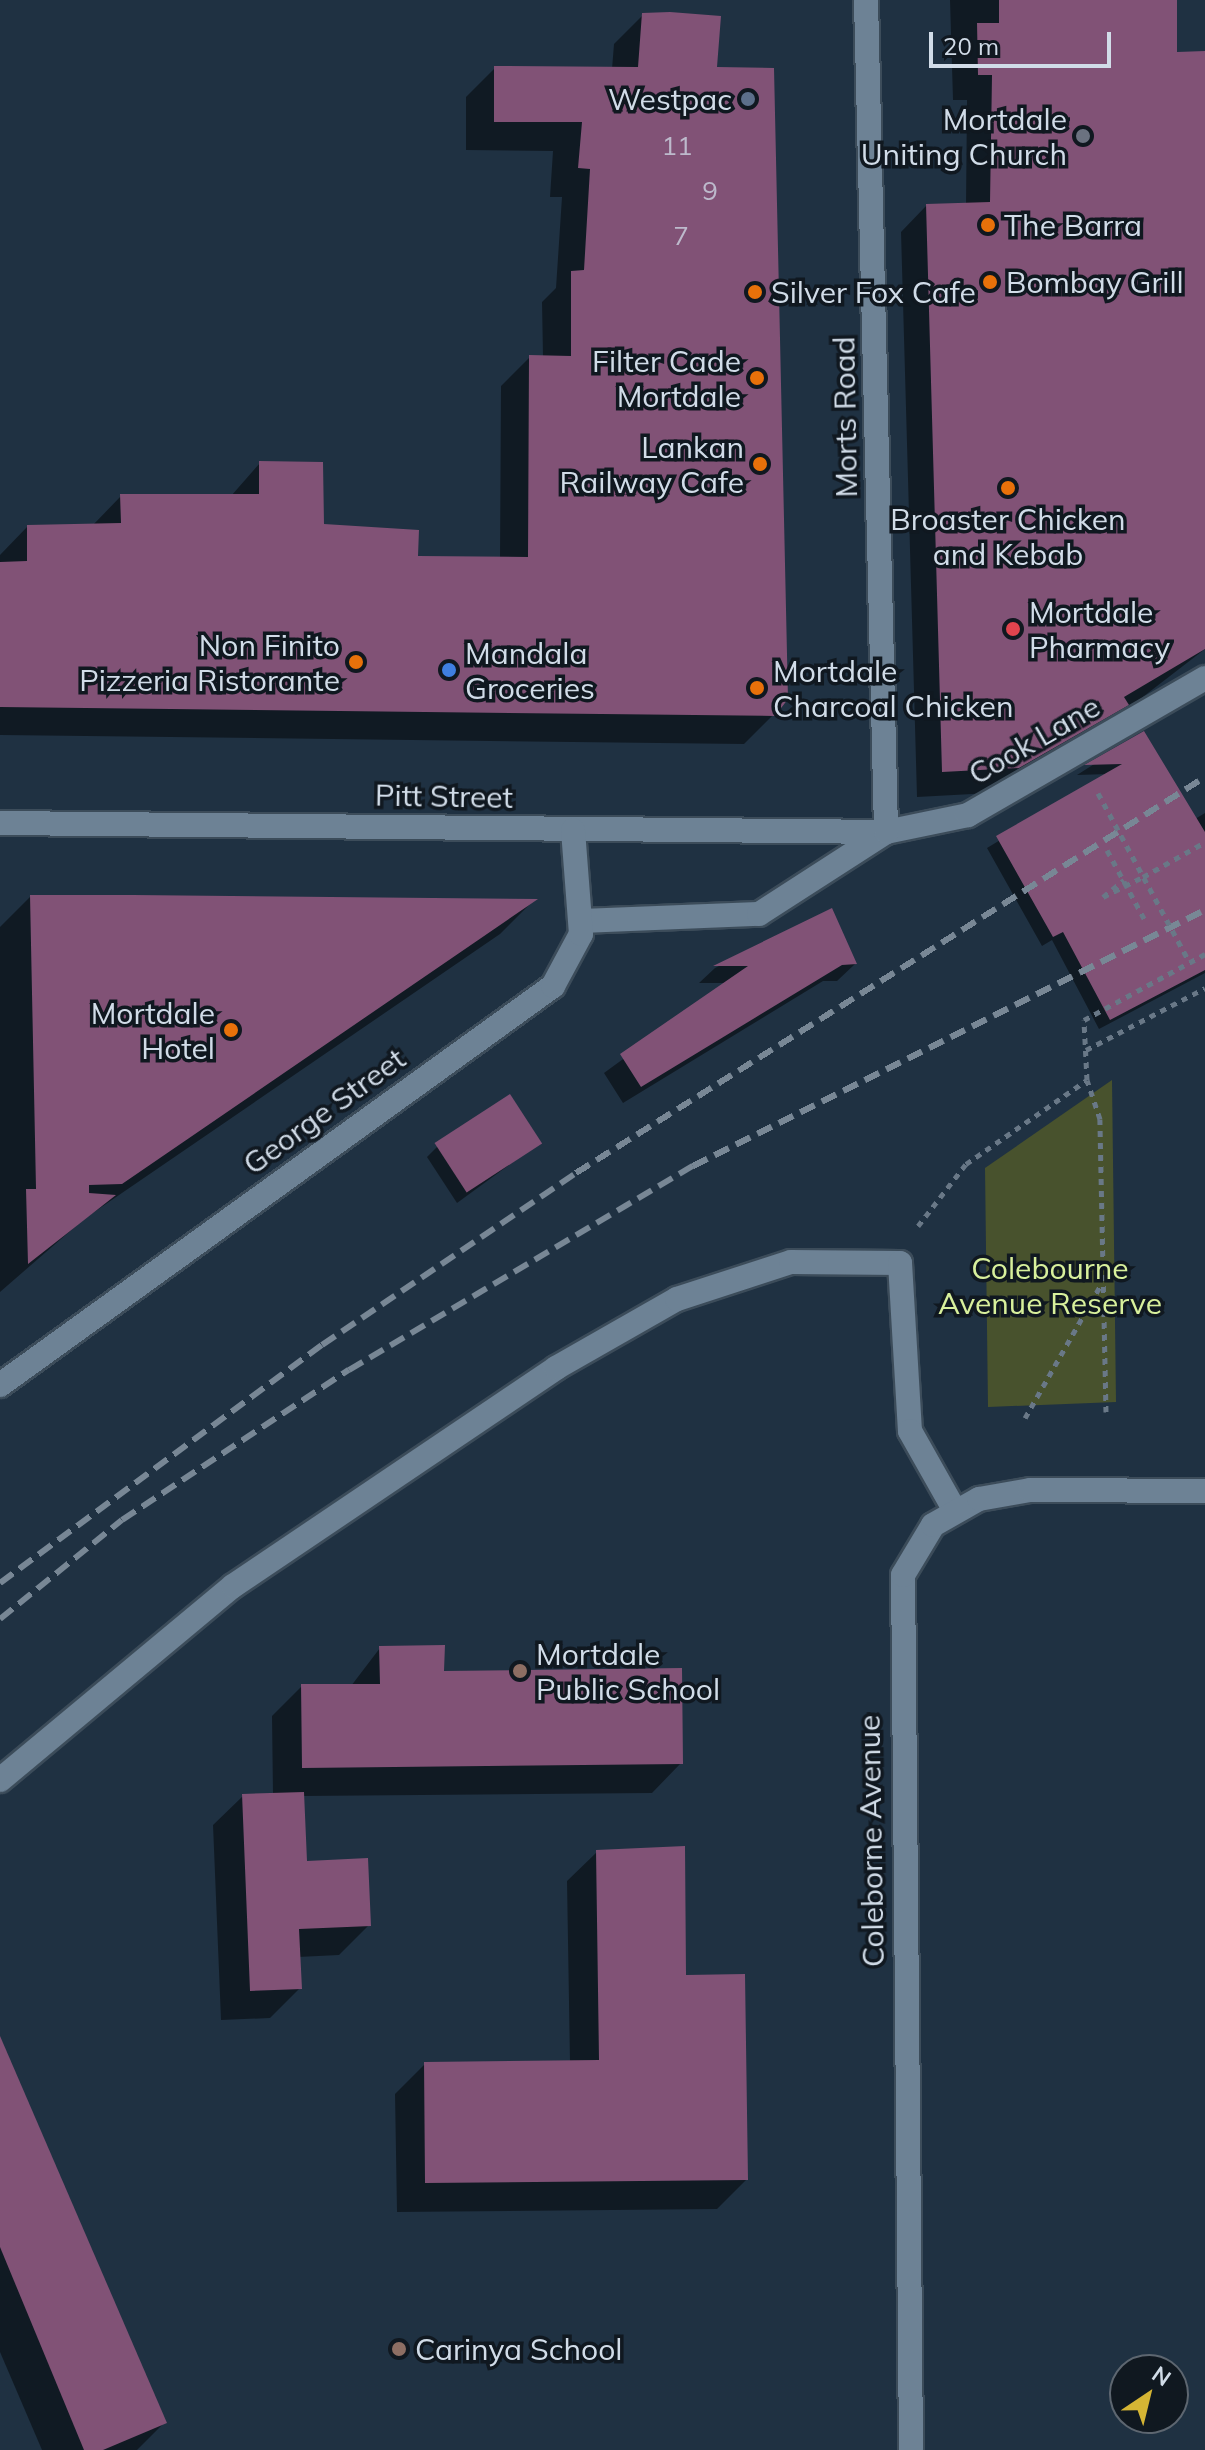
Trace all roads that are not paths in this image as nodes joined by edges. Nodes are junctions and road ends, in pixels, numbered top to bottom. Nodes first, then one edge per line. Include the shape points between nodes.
1 (866, 0) edge
2 (1205, 678) edge
3 (0, 823) edge
4 (573, 830) junction
5 (886, 832) junction
6 (581, 921) junction
7 (0, 1385) edge
8 (1205, 1491) edge
9 (954, 1509) junction
10 (0, 1780) edge
11 (911, 2450) edge

1 - 5 street, Morts Road
2 - 5 street, Cook Lane via 968,815
3 - 4 street, Pitt Street
4 - 5 street, Pitt Street
4 - 6 street, George Street
5 - 6 street via 773,908 743,919
6 - 7 street, George Street via 573,959 553,986
8 - 9 street via 1030,1490
9 - 10 street via 910,1431 900,1263 791,1262 634,1320 233,1586
9 - 11 street, Coleborne Avenue via 912,1552 899,1601

